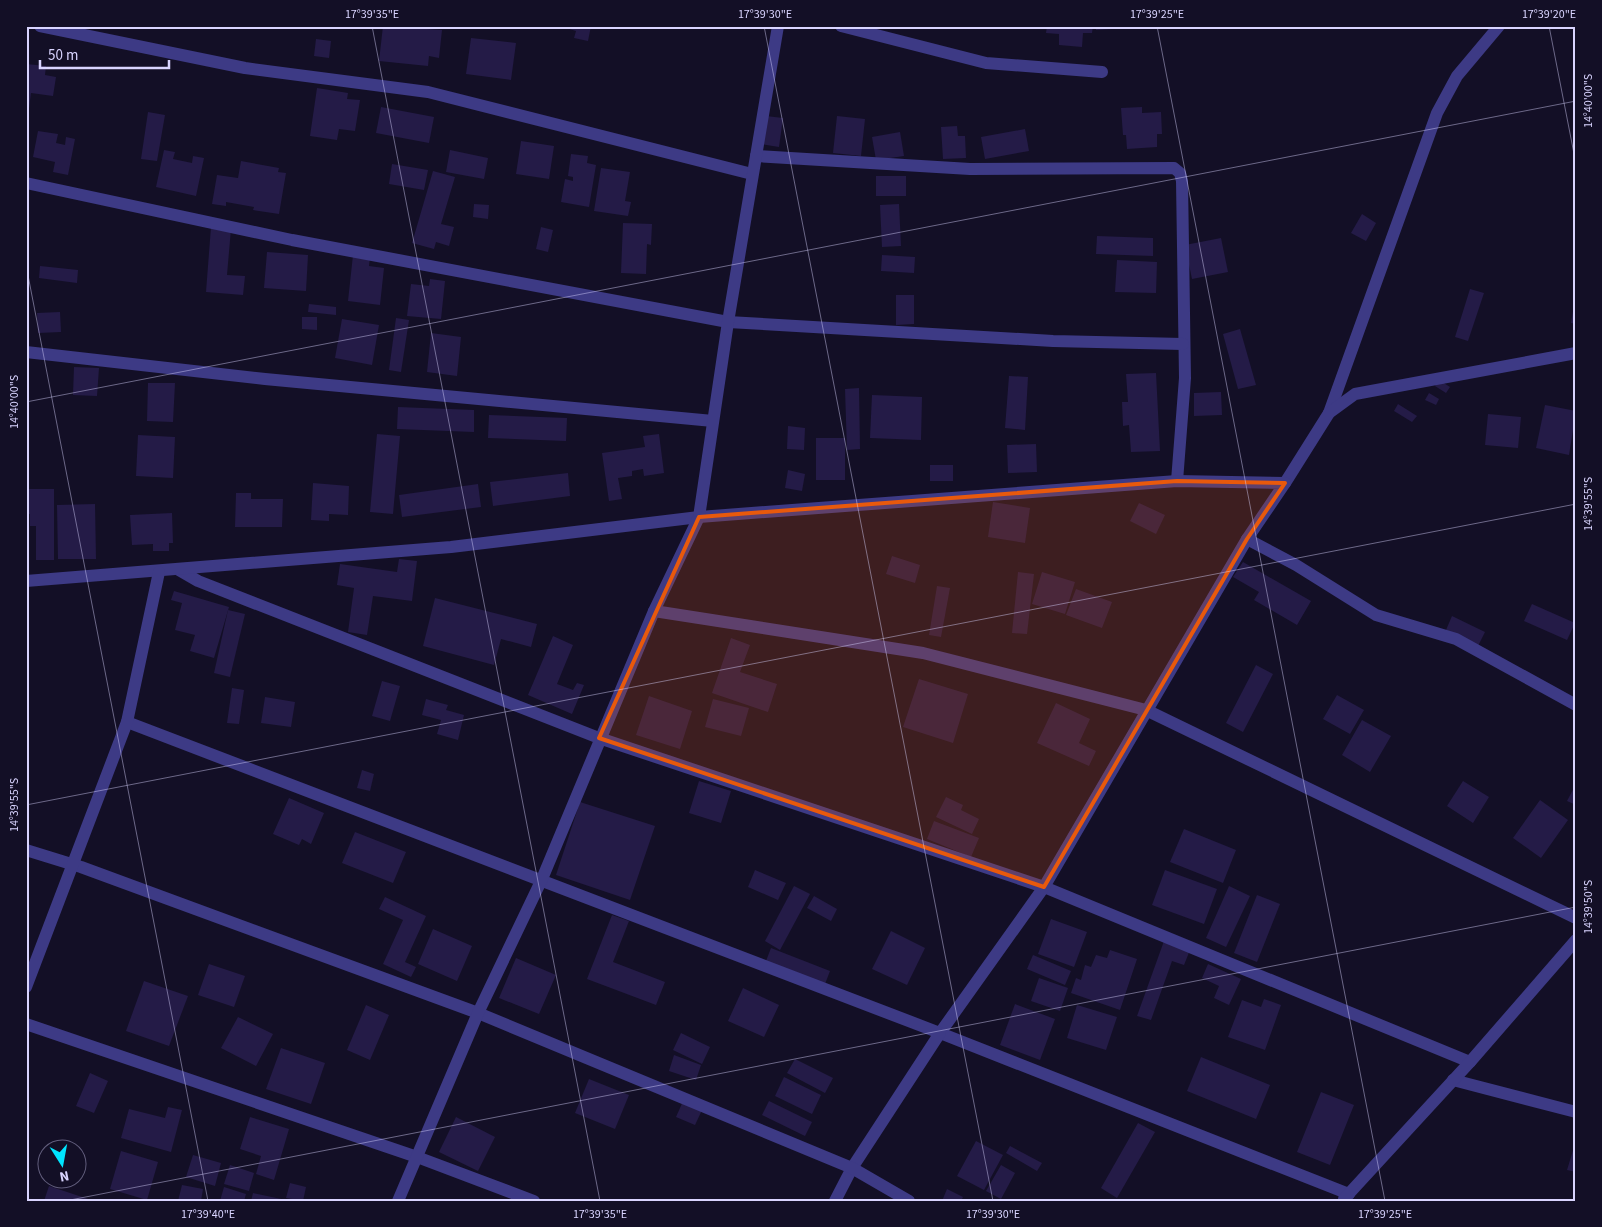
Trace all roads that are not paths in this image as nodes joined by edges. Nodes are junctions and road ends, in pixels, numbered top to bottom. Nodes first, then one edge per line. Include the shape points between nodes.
1 (40, 26) edge
2 (778, 26) edge
3 (841, 26) edge
4 (1499, 26) edge
5 (1102, 72) dead end
6 (756, 156) junction
7 (752, 174) junction
8 (26, 183) edge
9 (728, 322) junction
10 (1183, 344) junction
11 (26, 352) edge
12 (1576, 353) edge
13 (1329, 413) junction
14 (712, 421) junction
15 (1177, 481) junction
16 (1285, 483) junction
17 (699, 517) junction
18 (1247, 539) junction
19 (179, 570) junction
20 (159, 572) junction
21 (26, 582) edge
22 (654, 611) junction
23 (1576, 705) edge
24 (1146, 710) junction
25 (127, 722) junction
26 (599, 738) junction
27 (26, 850) edge
28 (72, 864) junction
29 (542, 879) junction
30 (1044, 887) junction
31 (1576, 918) edge
32 (1576, 940) edge
33 (26, 986) edge
34 (478, 1013) junction
35 (26, 1024) edge
36 (940, 1033) junction
37 (1470, 1062) junction
38 (1453, 1080) junction
39 (1576, 1112) edge
40 (417, 1158) junction
41 (852, 1168) junction
42 (1346, 1197) edge
43 (398, 1201) edge
44 (534, 1201) edge
45 (835, 1201) edge
46 (909, 1201) edge

1 - 7 street via 244,68 428,92
2 - 6 street
3 - 5 street via 986,63
4 - 13 street via 1457,76 1437,114
6 - 7 street
6 - 10 street via 970,169 1174,168 1182,181
7 - 9 street
8 - 9 street via 292,240
9 - 10 street via 1053,341
9 - 14 street
10 - 15 street via 1185,378
11 - 14 street via 265,379
12 - 13 street via 1364,391 1346,398
13 - 16 street
14 - 17 street
15 - 16 street
15 - 17 street
16 - 18 street
17 - 19 street via 451,547
17 - 22 street
18 - 23 street via 1376,615 1456,639
18 - 24 street
19 - 20 street
19 - 26 street via 198,581
20 - 21 street
20 - 25 street
22 - 24 street via 923,653
22 - 26 street
24 - 30 street
24 - 31 street
25 - 28 street
25 - 29 street
26 - 29 street
26 - 30 street
27 - 28 street
28 - 33 street
28 - 34 street
29 - 34 street
29 - 36 street
30 - 36 street
30 - 37 street
32 - 37 street
34 - 40 street
34 - 41 street
35 - 40 street
36 - 41 street
36 - 42 street
37 - 38 street
38 - 39 street
38 - 42 street
40 - 43 street
40 - 44 street
41 - 45 street
41 - 46 street

